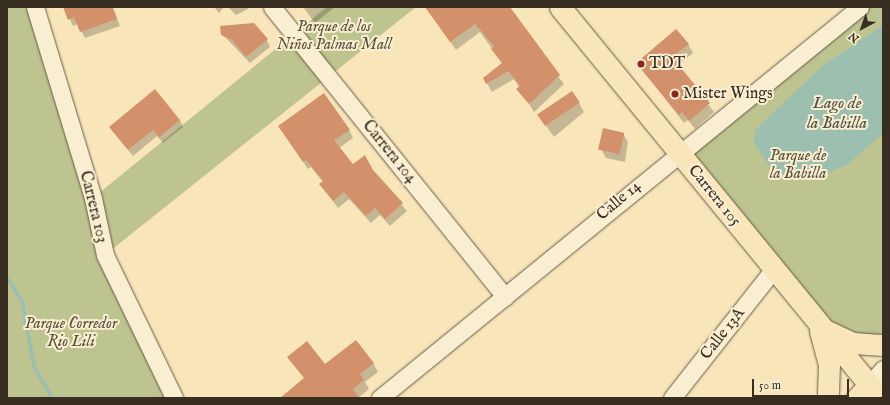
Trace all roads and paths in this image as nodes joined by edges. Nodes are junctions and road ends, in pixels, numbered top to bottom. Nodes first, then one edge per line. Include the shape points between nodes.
1 (35, 7) edge
2 (272, 7) edge
3 (560, 7) edge
4 (851, 10) edge
5 (678, 153) junction
6 (773, 270) junction
7 (505, 297) junction
8 (818, 325) junction
9 (883, 345) edge
10 (872, 387) edge
11 (174, 398) edge
12 (380, 398) edge
13 (672, 398) edge
14 (828, 398) edge

1 - 11 street, Carrera 103 via 93,198 105,255
2 - 7 street, Carrera 104
3 - 5 main road, Carrera 105
4 - 5 street, Calle 14
5 - 6 main road, Carrera 105
5 - 7 street, Calle 14
6 - 8 main road, Carrera 105
6 - 13 street, Calle 13A
7 - 12 street, Calle 14
8 - 9 main road via 853,343
8 - 10 main road, Carrera 105
8 - 14 main road via 829,364

